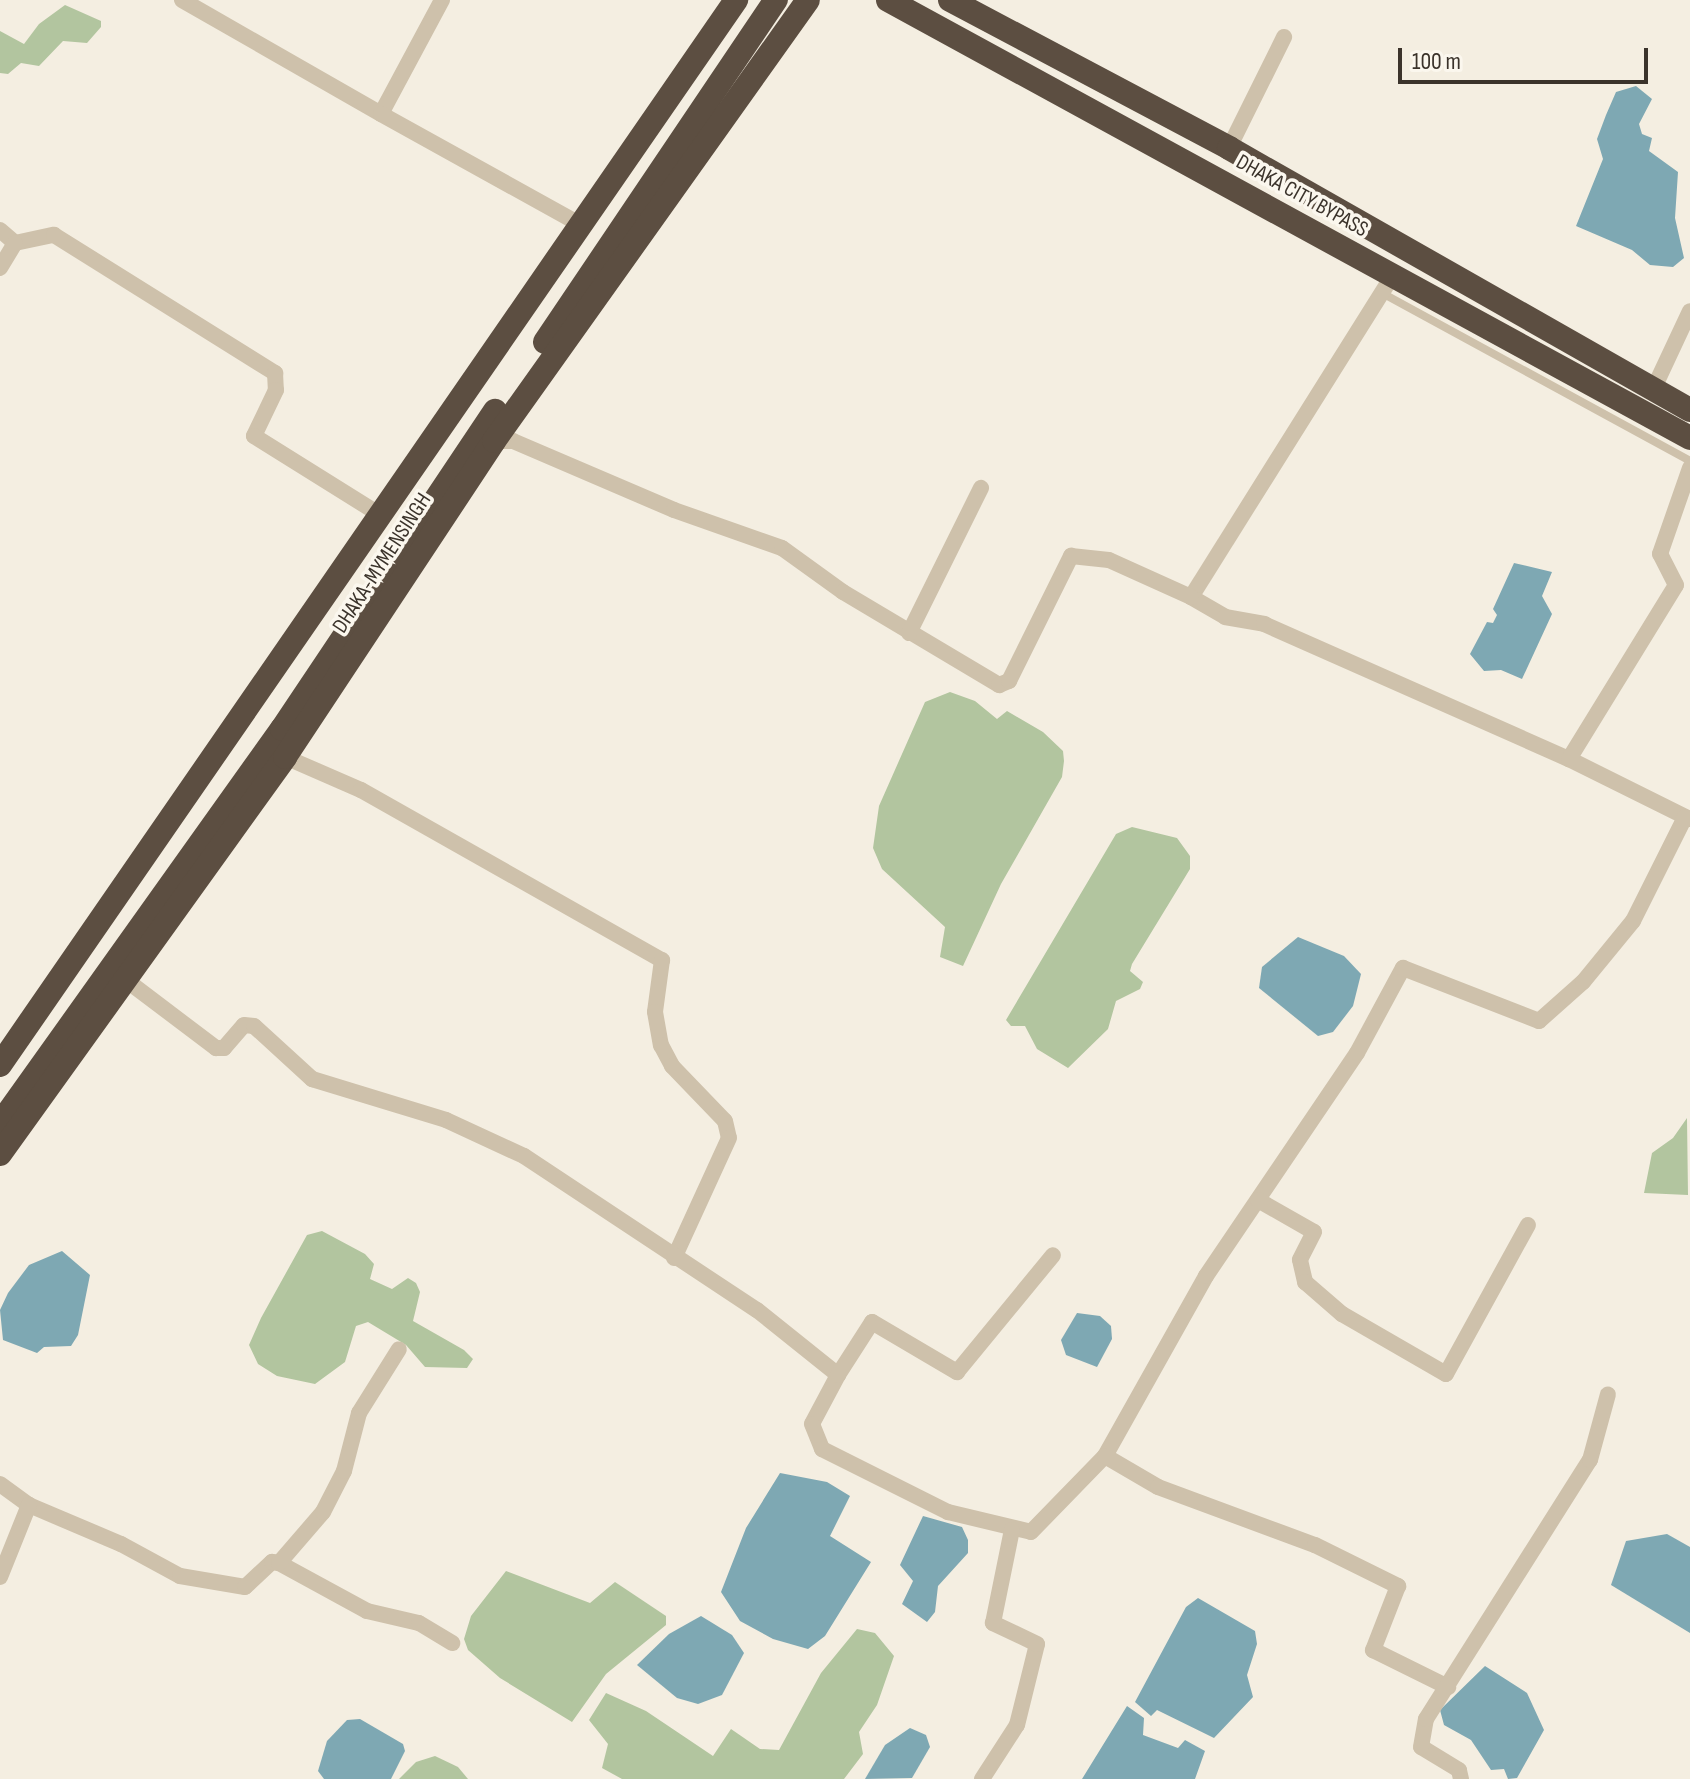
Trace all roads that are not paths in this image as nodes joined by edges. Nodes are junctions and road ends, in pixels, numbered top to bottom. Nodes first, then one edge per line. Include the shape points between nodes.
1 (182, 0) edge
2 (442, 0) edge
3 (736, 0) edge
4 (776, 0) edge
5 (808, 0) edge
6 (888, 0) edge
7 (950, 0) edge
8 (1284, 37) dead end
9 (381, 114) junction
10 (1229, 148) junction
11 (583, 226) junction
12 (0, 230) edge
13 (15, 243) junction
14 (0, 268) edge
15 (1388, 284) junction
16 (1690, 311) edge
17 (1653, 390) junction
18 (1690, 410) edge
19 (1690, 438) edge
20 (494, 441) junction
21 (1690, 461) edge
22 (1690, 468) edge
23 (981, 488) dead end
24 (382, 516) junction
25 (1191, 597) junction
26 (909, 633) junction
27 (285, 757) junction
28 (1569, 759) junction
29 (1687, 818) edge
30 (126, 980) junction
31 (0, 1065) edge
32 (0, 1124) edge
33 (0, 1154) edge
34 (1258, 1200) junction
35 (1528, 1225) dead end
36 (1053, 1255) dead end
37 (674, 1258) junction
38 (399, 1349) dead end
39 (838, 1375) junction
40 (1608, 1394) dead end
41 (1105, 1456) junction
42 (0, 1484) edge
43 (29, 1505) junction
44 (1012, 1530) junction
45 (279, 1563) junction
46 (0, 1577) edge
47 (452, 1643) dead end
48 (1448, 1687) junction
49 (982, 1779) edge
50 (1461, 1779) edge

1 - 9 street
2 - 9 street
3 - 11 highway, DHAKA-MYMENSINGH
4 - 32 highway via 282,729
5 - 20 highway, DHAKA-MYMENSINGH
6 - 15 highway, DHAKA CITY BYPASS
7 - 10 highway
8 - 10 street
9 - 11 street
10 - 17 highway
11 - 24 highway, DHAKA-MYMENSINGH
12 - 13 street
13 - 14 street
13 - 24 street via 54,235 275,373 276,390 254,436
15 - 19 highway, DHAKA CITY BYPASS
15 - 21 lane
15 - 25 street
16 - 17 street
17 - 18 highway
20 - 26 street via 513,441 674,510 782,548
20 - 27 highway, DHAKA-MYMENSINGH
22 - 28 street via 1660,554 1676,585
23 - 26 street
24 - 31 highway, DHAKA-MYMENSINGH
25 - 26 street via 1109,560 1071,556 1009,681 999,685
25 - 28 street via 1225,617 1264,624
27 - 30 highway, DHAKA-MYMENSINGH
27 - 37 street via 361,790 662,960 655,1012 661,1045 672,1066 725,1121 729,1138
28 - 29 street
29 - 34 street via 1633,921 1583,982 1539,1021 1403,968 1357,1053
30 - 33 highway, DHAKA-MYMENSINGH
30 - 37 street via 216,1048 224,1048 244,1025 254,1026 312,1079 446,1120 524,1156
34 - 35 street via 1314,1232 1300,1260 1305,1282 1342,1314 1446,1374
34 - 41 street via 1206,1276
36 - 39 street via 957,1372 872,1322
37 - 39 street via 757,1310
38 - 45 street via 359,1413 344,1471 323,1512
39 - 44 street via 812,1424 822,1449 896,1490
40 - 48 street via 1590,1460 1505,1587
41 - 44 street via 1031,1532
41 - 48 street via 1158,1487 1315,1545 1398,1586 1373,1650
42 - 43 street
43 - 45 street via 180,1576 245,1587 272,1562
43 - 46 street
44 - 49 street via 993,1623 1037,1644 1017,1725
45 - 47 street via 367,1611 419,1623
48 - 50 street via 1426,1719 1421,1747 1459,1770

